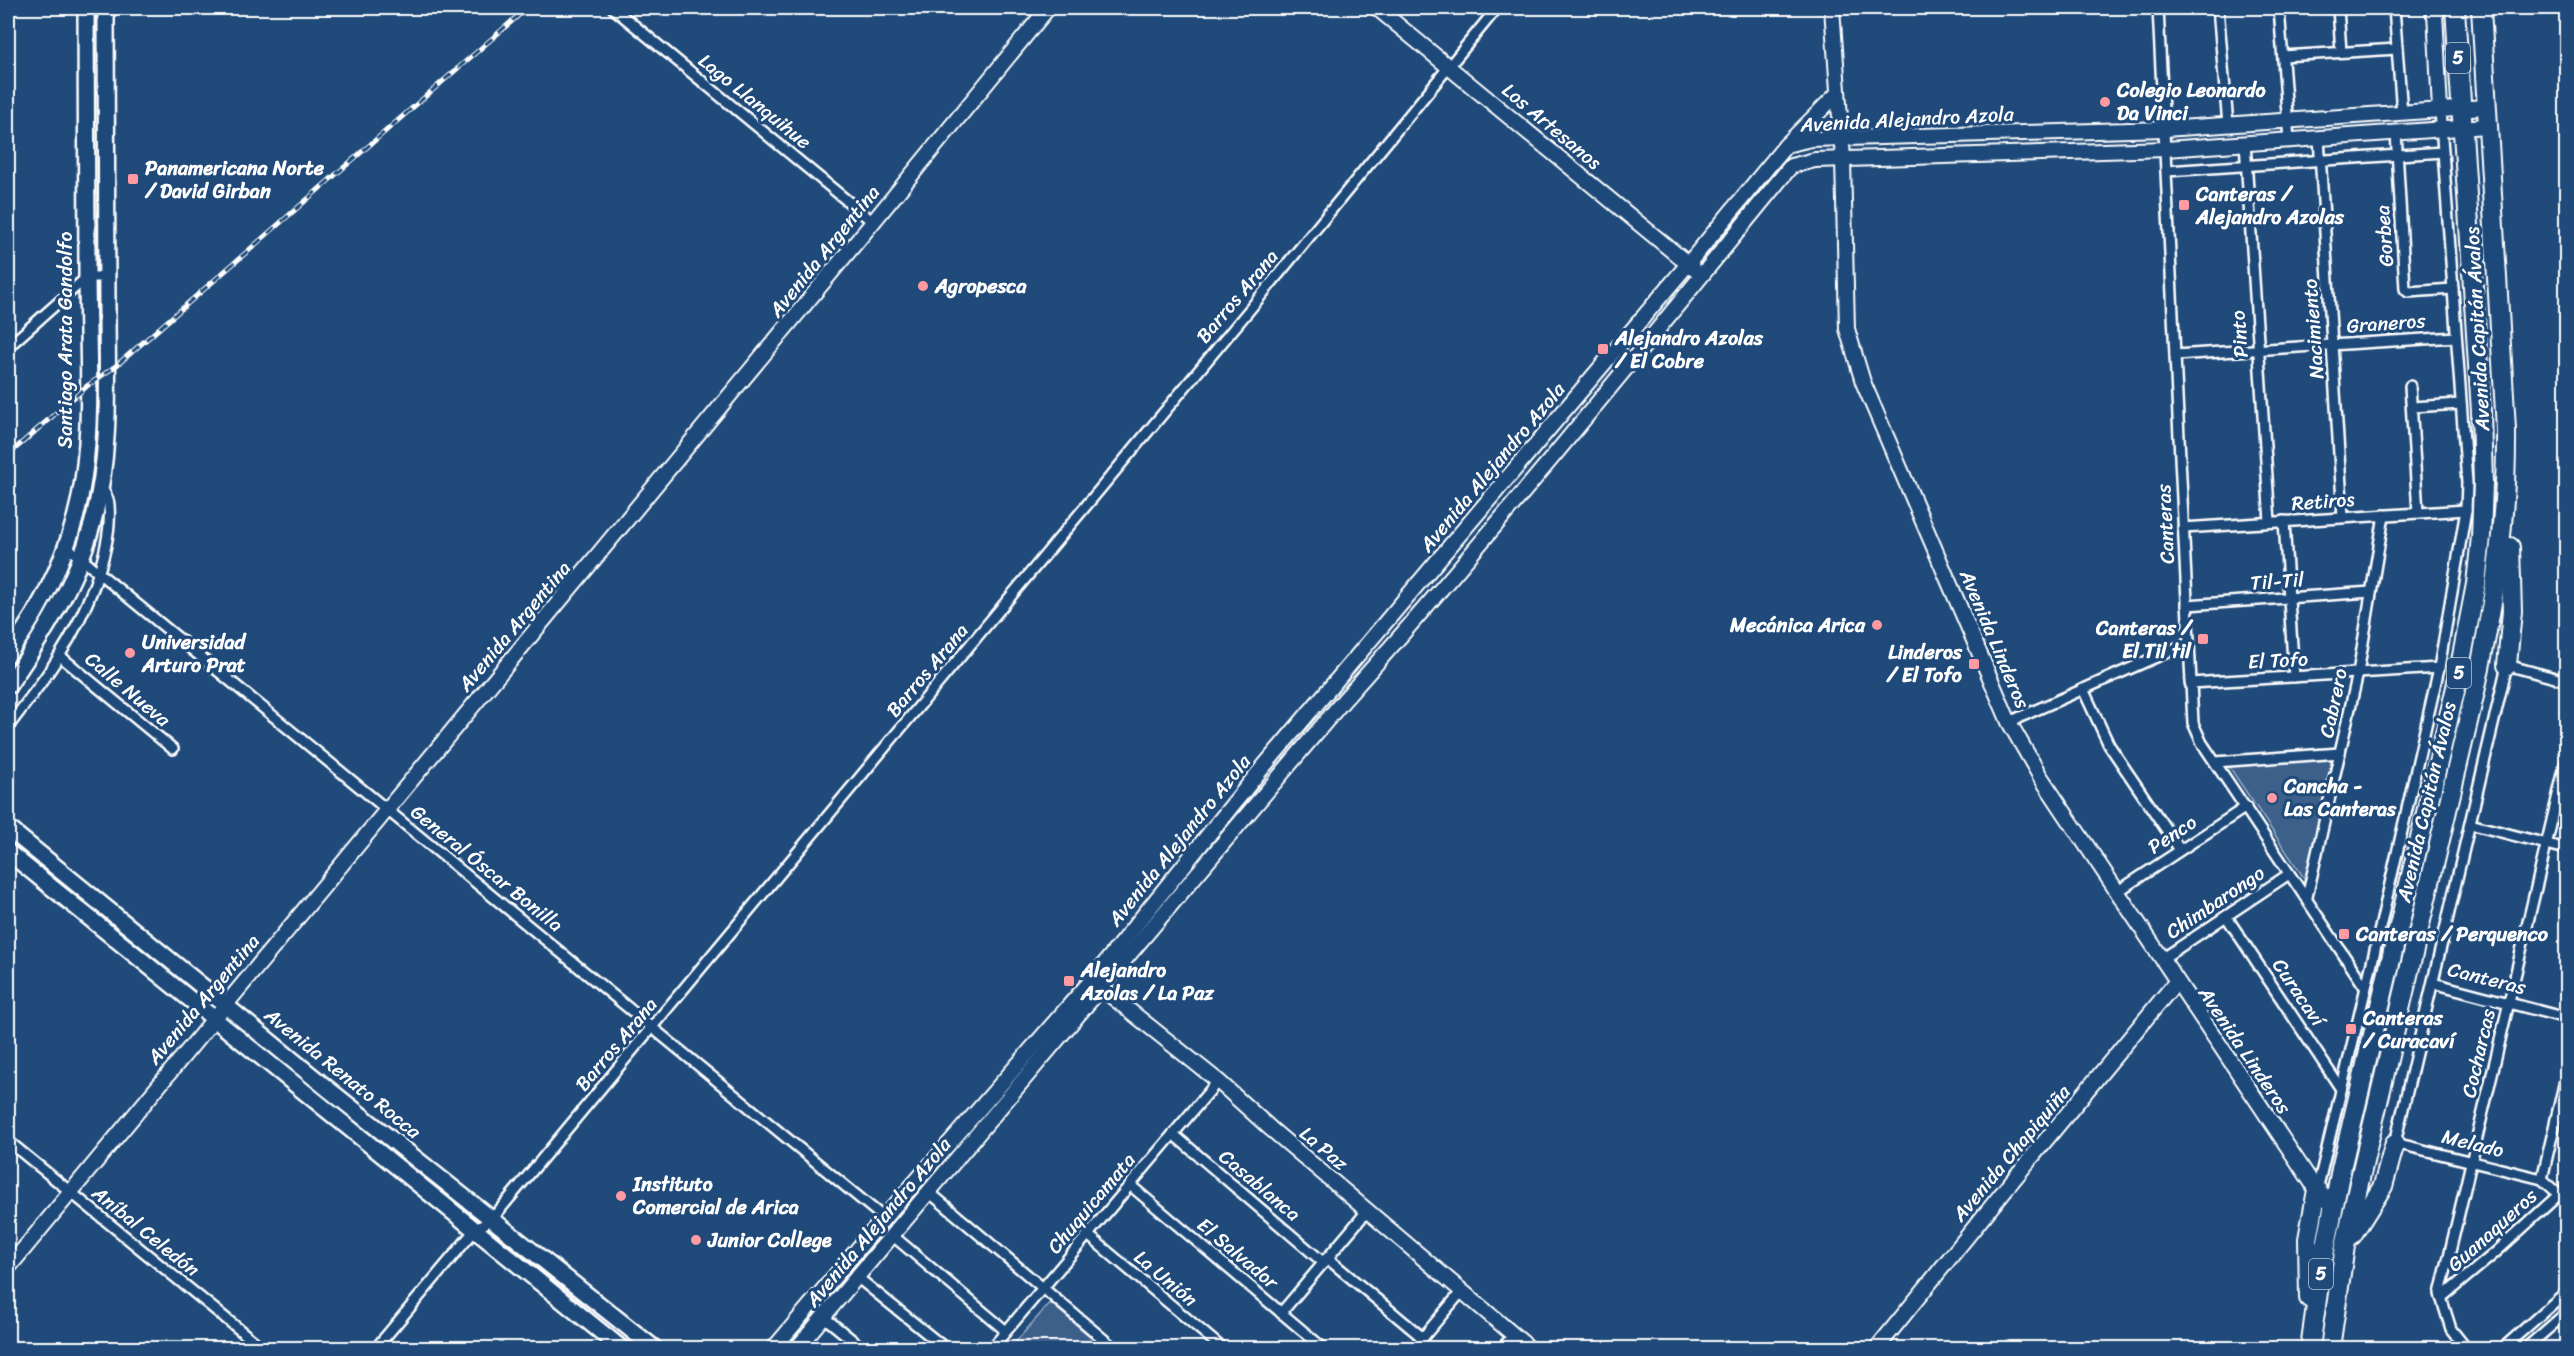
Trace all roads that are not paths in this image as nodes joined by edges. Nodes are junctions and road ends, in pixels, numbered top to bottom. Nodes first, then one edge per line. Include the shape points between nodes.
1 (86, 8) edge
2 (106, 8) edge
3 (613, 8) edge
4 (1048, 8) edge
5 (1377, 8) edge
6 (1497, 8) edge
7 (1832, 8) edge
8 (2158, 8) edge
9 (2218, 8) edge
10 (2279, 8) edge
11 (2338, 8) edge
12 (2394, 8) edge
13 (2455, 8) edge
14 (2481, 8) edge
15 (2435, 9) edge
16 (2397, 49) junction
17 (2341, 52) junction
18 (2283, 56) junction
19 (1448, 66) junction
20 (1838, 93) junction
21 (2440, 110) junction
22 (2402, 113) junction
23 (2486, 116) junction
24 (2461, 118) junction
25 (2288, 121) junction
26 (2228, 124) junction
27 (2165, 129) junction
28 (2442, 129) junction
29 (2396, 132) junction
30 (2319, 138) junction
31 (1842, 139) junction
32 (2289, 140) junction
33 (2245, 143) junction
34 (1786, 145) junction
35 (2166, 148) junction
36 (2443, 152) junction
37 (2397, 156) junction
38 (1843, 159) junction
39 (2320, 161) junction
40 (2246, 166) junction
41 (2167, 171) junction
42 (873, 222) junction
43 (1688, 264) junction
44 (1702, 276) junction
45 (106, 277) junction
46 (87, 278) junction
47 (2453, 289) junction
48 (2456, 337) junction
49 (2332, 345) junction
50 (8, 347) edge
51 (2258, 350) junction
52 (2175, 355) junction
53 (2410, 386) dead end
54 (2461, 404) junction
55 (2412, 407) junction
56 (101, 484) junction
57 (2505, 509) junction
58 (2466, 510) junction
59 (2418, 513) junction
60 (2384, 515) junction
61 (2343, 518) junction
62 (2284, 521) junction
63 (2270, 522) junction
64 (2183, 528) junction
65 (66, 546) junction
66 (80, 560) junction
67 (98, 572) junction
68 (2371, 592) junction
69 (2289, 598) junction
70 (2187, 605) junction
71 (2188, 643) junction
72 (8, 654) edge
73 (60, 656) junction
74 (2506, 665) junction
75 (2439, 669) junction
76 (2358, 673) junction
77 (2294, 677) junction
78 (2566, 681) edge
79 (2190, 683) junction
80 (8, 686) edge
81 (2083, 689) junction
82 (2009, 722) junction
83 (8, 727) edge
84 (173, 749) dead end
85 (2340, 753) junction
86 (2566, 761) edge
87 (2215, 762) junction
88 (2246, 807) junction
89 (387, 810) junction
90 (2470, 824) junction
91 (8, 828) edge
92 (2547, 843) junction
93 (2566, 849) edge
94 (2180, 850) junction
95 (8, 852) edge
96 (2289, 874) junction
97 (80, 887) junction
98 (2117, 891) junction
99 (2307, 897) junction
100 (69, 902) junction
101 (2226, 916) junction
102 (2162, 959) junction
103 (2176, 982) junction
104 (2433, 983) junction
105 (1095, 986) junction
106 (2365, 987) junction
107 (2508, 1002) junction
108 (224, 1004) junction
109 (213, 1018) junction
110 (2566, 1018) edge
111 (653, 1028) junction
112 (2566, 1076) edge
113 (1218, 1081) junction
114 (328, 1089) junction
115 (2342, 1089) junction
116 (316, 1102) junction
117 (1173, 1134) junction
118 (8, 1141) edge
119 (2395, 1143) junction
120 (2470, 1160) junction
121 (2542, 1179) junction
122 (1130, 1185) junction
123 (2317, 1190) junction
124 (929, 1192) junction
125 (69, 1193) junction
126 (2564, 1194) edge
127 (2333, 1207) junction
128 (1368, 1210) junction
129 (884, 1218) junction
130 (492, 1220) junction
131 (475, 1230) junction
132 (892, 1235) junction
133 (1088, 1235) junction
134 (2345, 1246) junction
135 (1326, 1261) junction
136 (8, 1268) edge
137 (857, 1276) junction
138 (1043, 1288) junction
139 (1462, 1291) junction
140 (2566, 1292) edge
141 (2441, 1298) junction
142 (2566, 1312) edge
143 (1281, 1313) junction
144 (824, 1317) junction
145 (1006, 1331) junction
146 (1514, 1335) junction
147 (1423, 1338) junction
148 (2311, 1345) edge
149 (2530, 1347) edge
150 (262, 1348) edge
151 (376, 1348) edge
152 (621, 1348) edge
153 (654, 1348) edge
154 (774, 1348) edge
155 (797, 1348) edge
156 (862, 1348) edge
157 (945, 1348) edge
158 (992, 1348) edge
159 (1114, 1348) edge
160 (1222, 1348) edge
161 (1323, 1348) edge
162 (1414, 1348) edge
163 (1502, 1348) edge
164 (1529, 1348) edge
165 (1877, 1348) edge
166 (2330, 1348) edge
167 (2466, 1348) edge
168 (2503, 1348) edge

1 - 46 main road, Santiago Arata Gandolfo
2 - 45 main road, Santiago Arata Gandolfo
3 - 42 street, Lago Llanquihue
4 - 42 main road, Avenida Argentina
5 - 19 main road, Los Artesanos
6 - 19 street, Barros Arana
7 - 20 main road, Avenida Linderos
8 - 27 street, Canteras
9 - 26 street
10 - 18 street
11 - 17 street
12 - 16 street
13 - 24 highway, Avenida Capitán Ávalos / 5
14 - 23 highway, Avenida Capitán Ávalos / 5
15 - 21 main road, Avenida Capitán Ávalos
16 - 17 street
16 - 22 street
17 - 18 street
18 - 25 street
19 - 43 main road, Los Artesanos
19 - 111 street, Barros Arana
20 - 31 main road, Avenida Linderos
20 - 34 main road
21 - 22 main road, Avenida Alejandro Azola
21 - 24 main road, Avenida Alejandro Azola
21 - 28 street, Avenida Capitán Ávalos
22 - 25 main road, Avenida Alejandro Azola
23 - 24 main road, Avenida Alejandro Azola
23 - 57 highway, Avenida Capitán Ávalos / 5 via 2506,419
24 - 28 main road, Avenida Alejandro Azola
24 - 127 highway, Avenida Capitán Ávalos / 5 via 2482,436 2478,568 2456,687
25 - 26 main road, Avenida Alejandro Azola
25 - 32 street
26 - 27 main road, Avenida Alejandro Azola
27 - 31 main road, Avenida Alejandro Azola
27 - 35 street, Canteras
28 - 29 main road, Avenida Alejandro Azola
28 - 36 street, Avenida Capitán Ávalos
29 - 30 main road, Avenida Alejandro Azola
29 - 37 street, Gorbea
30 - 32 main road, Avenida Alejandro Azola
30 - 39 street, Nacimiento
31 - 34 main road, Avenida Alejandro Azola
31 - 38 main road, Avenida Linderos
32 - 33 main road, Avenida Alejandro Azola
33 - 35 main road, Avenida Alejandro Azola
33 - 40 street, Pinto
34 - 43 main road, Avenida Alejandro Azola
35 - 38 main road, Avenida Alejandro Azola
35 - 41 street, Canteras
36 - 37 street
36 - 47 street, Avenida Capitán Ávalos
37 - 39 street
37 - 47 street, Gorbea via 2405,289
38 - 44 main road, Avenida Alejandro Azola via 1791,166
38 - 82 main road, Avenida Linderos via 1846,316 1852,352
39 - 40 street
39 - 49 street, Nacimiento
40 - 41 street
40 - 51 street, Pinto
41 - 52 street, Canteras
42 - 89 main road, Avenida Argentina
43 - 44 main road, Los Artesanos
43 - 105 main road, Avenida Alejandro Azola via 1259,772
44 - 105 main road, Avenida Alejandro Azola via 1465,562
45 - 46 street
45 - 56 main road, Santiago Arata Gandolfo via 106,416
46 - 50 street
46 - 65 main road, Santiago Arata Gandolfo via 85,466
47 - 48 street, Avenida Capitán Ávalos
48 - 49 street, Graneros
48 - 54 street, Avenida Capitán Ávalos
49 - 51 street, Graneros
49 - 61 street, Nacimiento
51 - 52 street, Graneros
51 - 63 street, Pinto
52 - 64 street, Canteras
53 - 55 street
54 - 55 street
54 - 58 street, Avenida Capitán Ávalos
55 - 59 street
56 - 66 main road, Santiago Arata Gandolfo
56 - 67 street, Santiago Arata Gandolfo via 110,502 107,540
57 - 74 highway via 2512,587
57 - 134 highway, Avenida Capitán Ávalos / 5 via 2496,591 2475,692
58 - 59 street, Retiros
58 - 75 street, Avenida Capitán Ávalos
59 - 60 street, Retiros
60 - 61 street, Retiros
60 - 68 street, Cabrero
61 - 62 street, Retiros
62 - 63 street, Retiros
62 - 69 street
63 - 64 street, Retiros
64 - 70 street, Canteras
65 - 66 street, General Óscar Bonilla
65 - 72 main road, Santiago Arata Gandolfo via 41,600
66 - 67 street, General Óscar Bonilla
66 - 80 main road, Santiago Arata Gandolfo via 42,633
67 - 73 street, Santiago Arata Gandolfo
67 - 89 street, General Óscar Bonilla
68 - 69 street, Til-Til
68 - 76 street, Cabrero
69 - 70 street, Til-Til
69 - 77 street
70 - 71 street, Canteras
71 - 79 street, Canteras
71 - 81 street
73 - 83 street, Santiago Arata Gandolfo
73 - 84 street, Calle Nueva
74 - 78 street
74 - 90 street
75 - 76 street, El Tofo
75 - 106 street, Avenida Capitán Ávalos
76 - 77 street, El Tofo
76 - 85 street, Cabrero
77 - 79 street, El Tofo
79 - 87 street, Canteras via 2193,723
81 - 82 street
81 - 94 street via 2109,745
82 - 98 main road, Avenida Linderos
85 - 87 street
85 - 99 street, Cabrero
86 - 92 street, Cocharcas
87 - 88 street, Canteras
88 - 94 street, Penco
88 - 96 street, Canteras
89 - 108 main road, Avenida Argentina
89 - 111 street, General Óscar Bonilla
90 - 92 street
90 - 104 street
91 - 97 main road, Avenida Renato Rocca
92 - 93 street
92 - 107 street, Cocharcas
94 - 98 street, Penco
95 - 100 main road, Avenida Renato Rocca
96 - 99 street, Canteras
96 - 101 street, Chimbarongo
97 - 100 main road
97 - 108 main road, Avenida Renato Rocca
98 - 102 main road, Avenida Linderos
99 - 106 street, Canteras
100 - 109 main road, Avenida Renato Rocca
101 - 102 street, Chimbarongo
101 - 115 street, Curacaví
102 - 103 main road, Avenida Linderos
103 - 123 main road, Avenida Linderos
103 - 165 main road, Avenida Chapiquiña
104 - 107 street, Canteras
104 - 119 street
105 - 113 main road, La Paz
105 - 124 main road, Avenida Alejandro Azola
105 - 129 main road, Avenida Alejandro Azola
106 - 115 street, Avenida Capitán Ávalos
107 - 110 street, Canteras
107 - 120 street, Cocharcas
108 - 109 main road, Avenida Argentina
108 - 114 main road, Avenida Renato Rocca
109 - 116 main road, Avenida Renato Rocca
109 - 125 main road, Avenida Argentina
111 - 129 street, General Óscar Bonilla
111 - 130 street, Barros Arana
112 - 121 street
113 - 117 street, Chuquicamata
113 - 128 main road, La Paz
114 - 116 main road
114 - 130 main road, Avenida Renato Rocca
115 - 123 street, Avenida Capitán Ávalos
116 - 131 main road, Avenida Renato Rocca
117 - 122 street, Chuquicamata
117 - 135 street, Casablanca
118 - 125 street, Aníbal Celedón
119 - 120 street, Melado
119 - 134 highway via 2384,1186
120 - 121 street, Melado
120 - 141 street, Cocharcas
121 - 126 street
122 - 133 street, Chuquicamata
122 - 143 street, El Salvador
123 - 127 main road, Avenida Linderos
123 - 148 highway via 2308,1239
124 - 132 main road, Avenida Alejandro Azola
124 - 138 street
125 - 136 main road, Avenida Argentina
125 - 150 street, Aníbal Celedón
126 - 141 street, Guanaqueros
127 - 134 highway
127 - 148 highway, Avenida Capitán Ávalos / 5
128 - 135 street
128 - 139 main road, La Paz
129 - 154 main road, Avenida Alejandro Azola
130 - 131 street, Barros Arana
130 - 153 main road, Avenida Renato Rocca
131 - 151 street, Barros Arana
131 - 152 main road, Avenida Renato Rocca
132 - 137 main road, Avenida Alejandro Azola
132 - 145 street
133 - 138 street, Chuquicamata
133 - 160 street, La Unión
134 - 166 highway, Avenida Capitán Ávalos / 5
135 - 143 street
135 - 147 street, Casablanca
137 - 144 main road, Avenida Alejandro Azola
137 - 157 street
138 - 145 street, Chuquicamata
138 - 159 street
139 - 146 main road, La Paz
139 - 147 street
140 - 168 street
141 - 167 street, Cocharcas via 2451,1329
142 - 149 street
143 - 161 street, El Salvador
144 - 155 main road, Avenida Alejandro Azola
144 - 156 street
145 - 158 street, Chuquicamata
146 - 163 street
146 - 164 main road, La Paz
147 - 162 street

